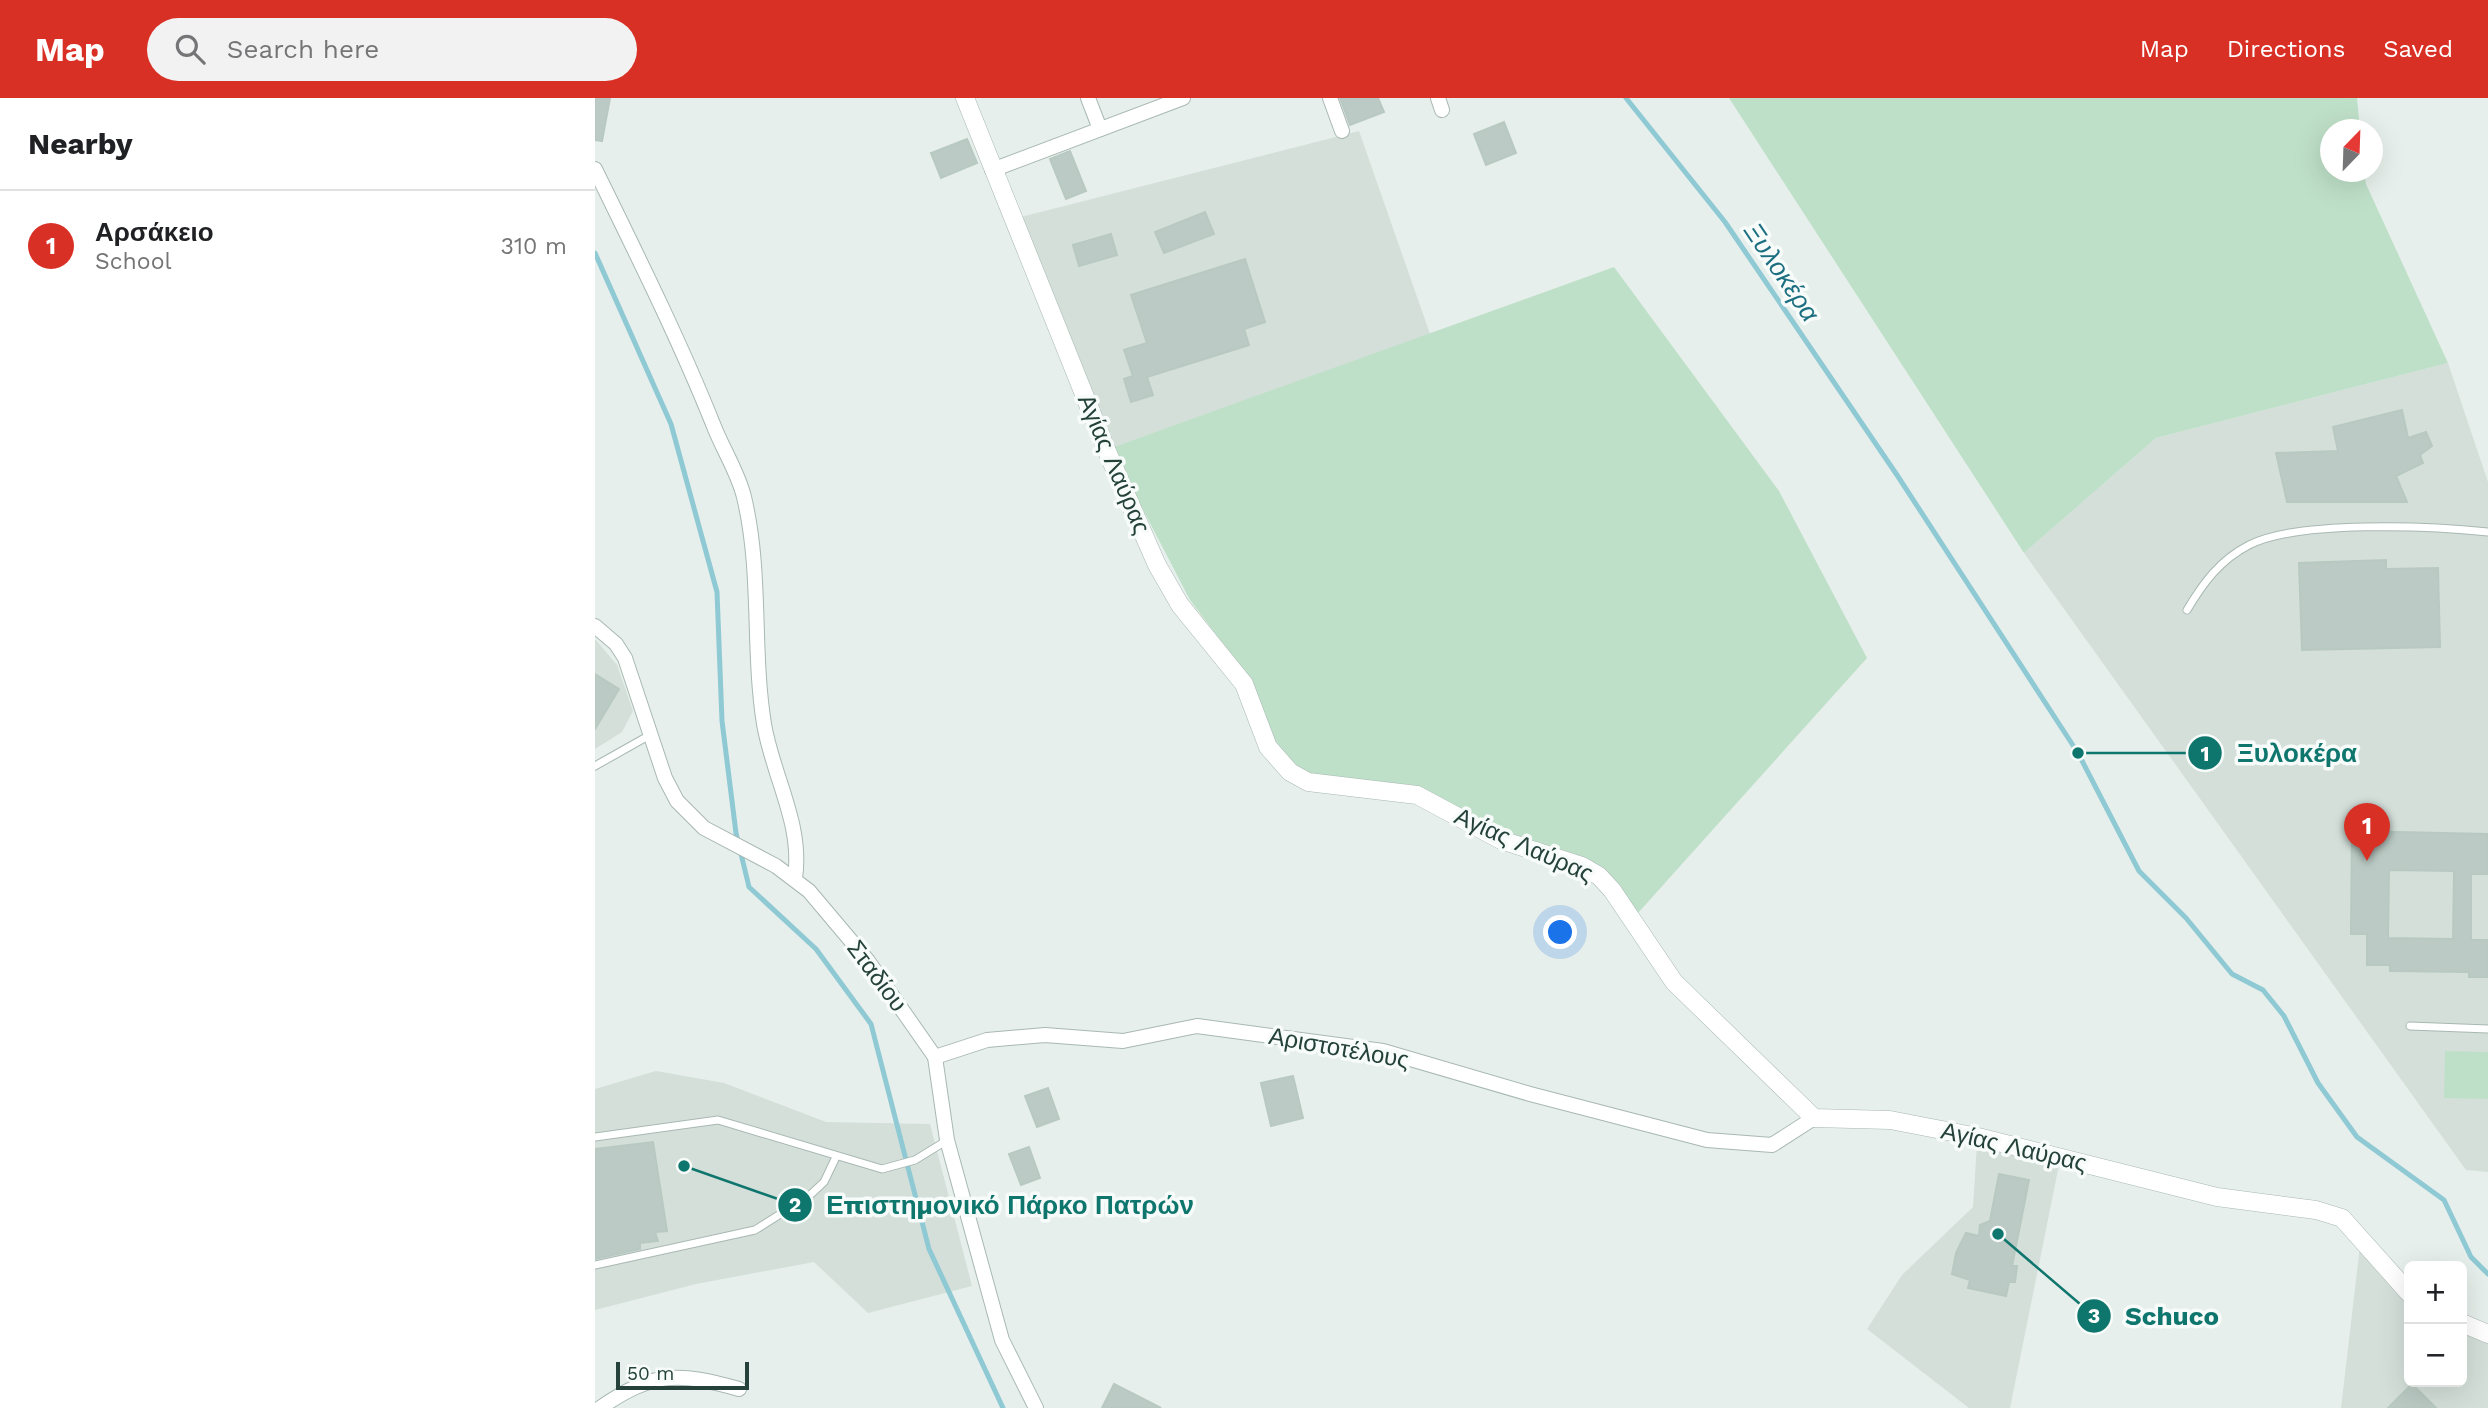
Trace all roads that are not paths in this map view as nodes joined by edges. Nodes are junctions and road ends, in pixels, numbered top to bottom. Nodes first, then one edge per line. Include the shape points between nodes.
1 (965, 98) edge
2 (1088, 98) edge
3 (1183, 98) edge
4 (1330, 98) edge
5 (1100, 129) junction
6 (1342, 131) dead end
7 (595, 169) edge
8 (992, 170) junction
9 (2488, 532) edge
10 (2187, 610) dead end
11 (595, 626) edge
12 (650, 735) junction
13 (595, 766) edge
14 (795, 878) junction
15 (2410, 1026) dead end
16 (2488, 1029) edge
17 (935, 1057) junction
18 (1814, 1118) junction
19 (595, 1137) edge
20 (947, 1140) junction
21 (836, 1157) junction
22 (595, 1265) edge
23 (2404, 1287) edge
24 (2464, 1324) edge
25 (2488, 1334) edge
26 (739, 1390) dead end
27 (600, 1408) edge
28 (1037, 1408) edge

1 - 8 street, Αγίας Λαύρας
2 - 5 street
3 - 5 street
4 - 6 street
5 - 8 street
7 - 14 street via 678,339 743,495 755,567 762,710 773,764 795,830
8 - 18 street, Αγίας Λαύρας via 1157,565 1180,605 1244,684 1268,747 1290,772 1308,782 1417,795 1501,840 1582,866 1599,876 1674,982
9 - 10 lane via 2448,528 2313,530 2265,539 2218,567
11 - 12 street, Σταδίου via 625,658
12 - 13 lane
12 - 14 street, Σταδίου via 677,802 698,824
14 - 17 street, Σταδίου via 822,903 868,961
15 - 16 lane
17 - 18 street, Αριστοτέλους via 987,1040 1045,1035 1123,1041 1197,1026 1383,1051 1707,1140 1772,1145
17 - 20 street, Σταδίου
18 - 23 street, Αγίας Λαύρας via 1890,1120 1978,1137 2217,1197 2316,1210 2342,1218
19 - 21 lane via 718,1120
20 - 21 lane via 915,1160 882,1169
20 - 28 street, Σταδίου via 1002,1340
21 - 22 lane via 824,1181 809,1196 755,1230
24 - 25 street
26 - 27 street via 670,1376

